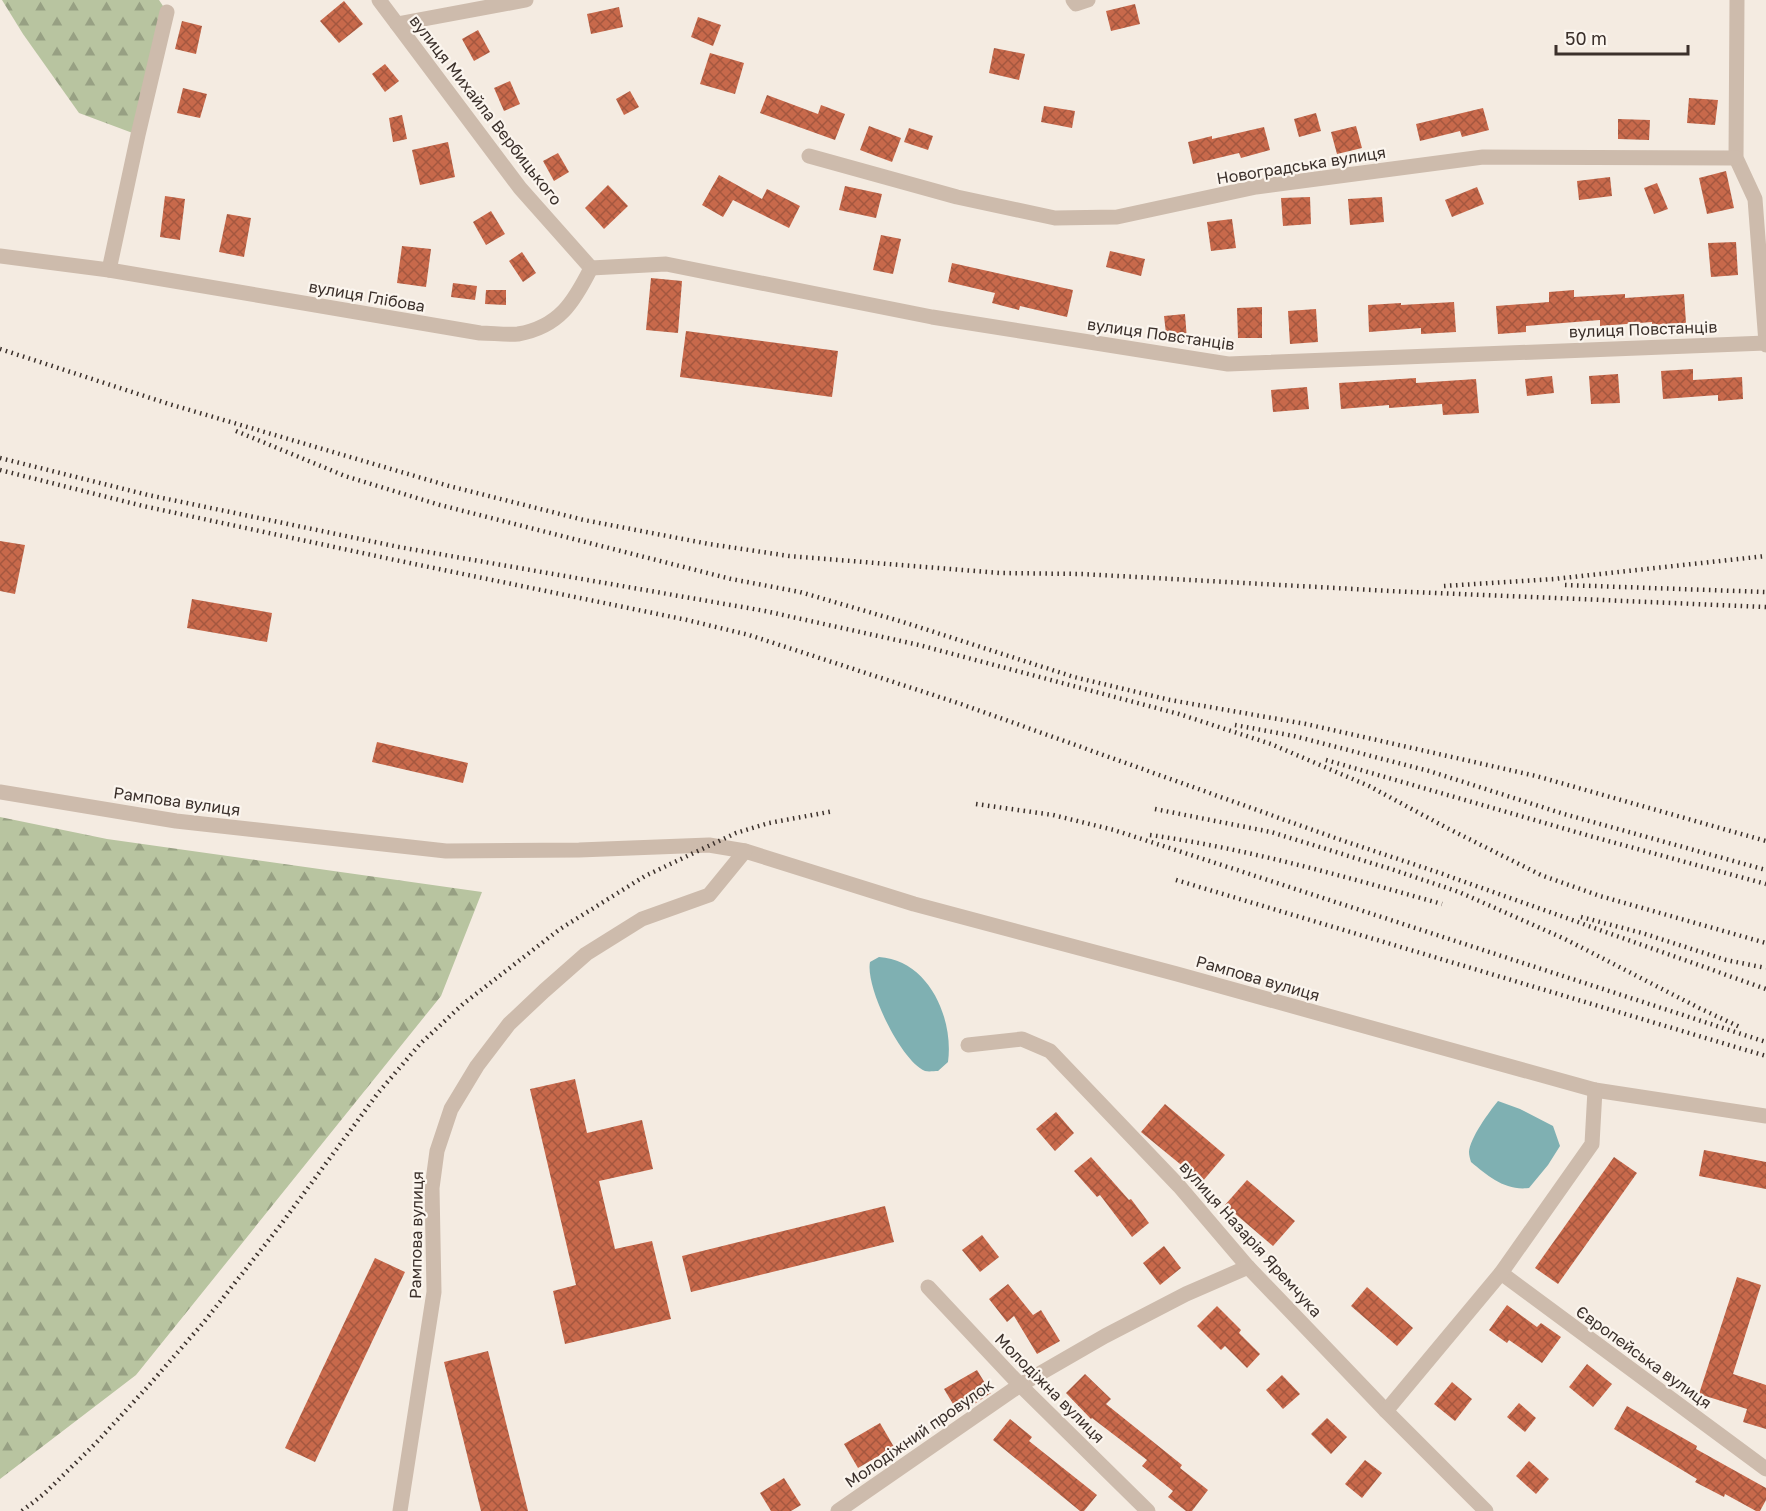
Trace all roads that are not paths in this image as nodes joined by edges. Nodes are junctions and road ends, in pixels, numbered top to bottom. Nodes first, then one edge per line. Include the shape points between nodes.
1 (379, 0) edge
2 (526, 0) edge
3 (1073, 0) edge
4 (1088, 0) edge
5 (1737, 0) edge
6 (167, 12) dead end
7 (397, 24) junction
8 (809, 156) dead end
9 (1736, 158) junction
10 (1761, 200) edge
11 (0, 256) edge
12 (591, 268) junction
13 (109, 270) junction
14 (1766, 344) edge
15 (0, 792) edge
16 (745, 851) junction
17 (968, 1045) dead end
18 (1595, 1090) junction
19 (1766, 1116) edge
20 (1248, 1268) junction
21 (1501, 1273) junction
22 (928, 1287) dead end
23 (1020, 1385) junction
24 (1386, 1412) junction
25 (1766, 1469) edge
26 (843, 1510) edge
27 (400, 1511) edge
28 (1148, 1511) edge
29 (1486, 1511) edge

1 - 7 street, вулиця Михайла Вербицького
2 - 7 street
3 - 4 street via 1076,4
5 - 9 street
6 - 13 street
7 - 12 street, вулиця Михайла Вербицького via 520,188
8 - 9 street, Новоградська вулиця via 957,197 1055,218 1117,217 1256,187 1483,157
9 - 10 street
10 - 14 street
11 - 13 street, вулиця Глібова
12 - 13 street, вулиця Глібова via 577,295 552,323 518,334 480,333
12 - 14 street, вулиця Повстанців via 666,264 932,317 1228,364
15 - 16 street, Рампова вулиця via 176,821 446,851 709,845
16 - 18 street, Рампова вулиця via 914,904
16 - 27 street, Рампова вулиця via 709,895 642,919 586,954 509,1024 451,1109 437,1151 432,1188 434,1292
17 - 20 street, вулиця Назарія Яремчука via 1022,1039 1050,1051 1179,1186
18 - 19 street, Рампова вулиця
18 - 21 street via 1592,1144
20 - 23 street, Молодіжний провулок via 1186,1294
20 - 24 street, вулиця Назарія Яремчука
21 - 24 street
21 - 25 street, Європейська вулиця
22 - 23 street, Молодіжна вулиця
23 - 26 street, Молодіжний провулок
23 - 28 street, Молодіжна вулиця
24 - 29 street, вулиця Назарія Яремчука

